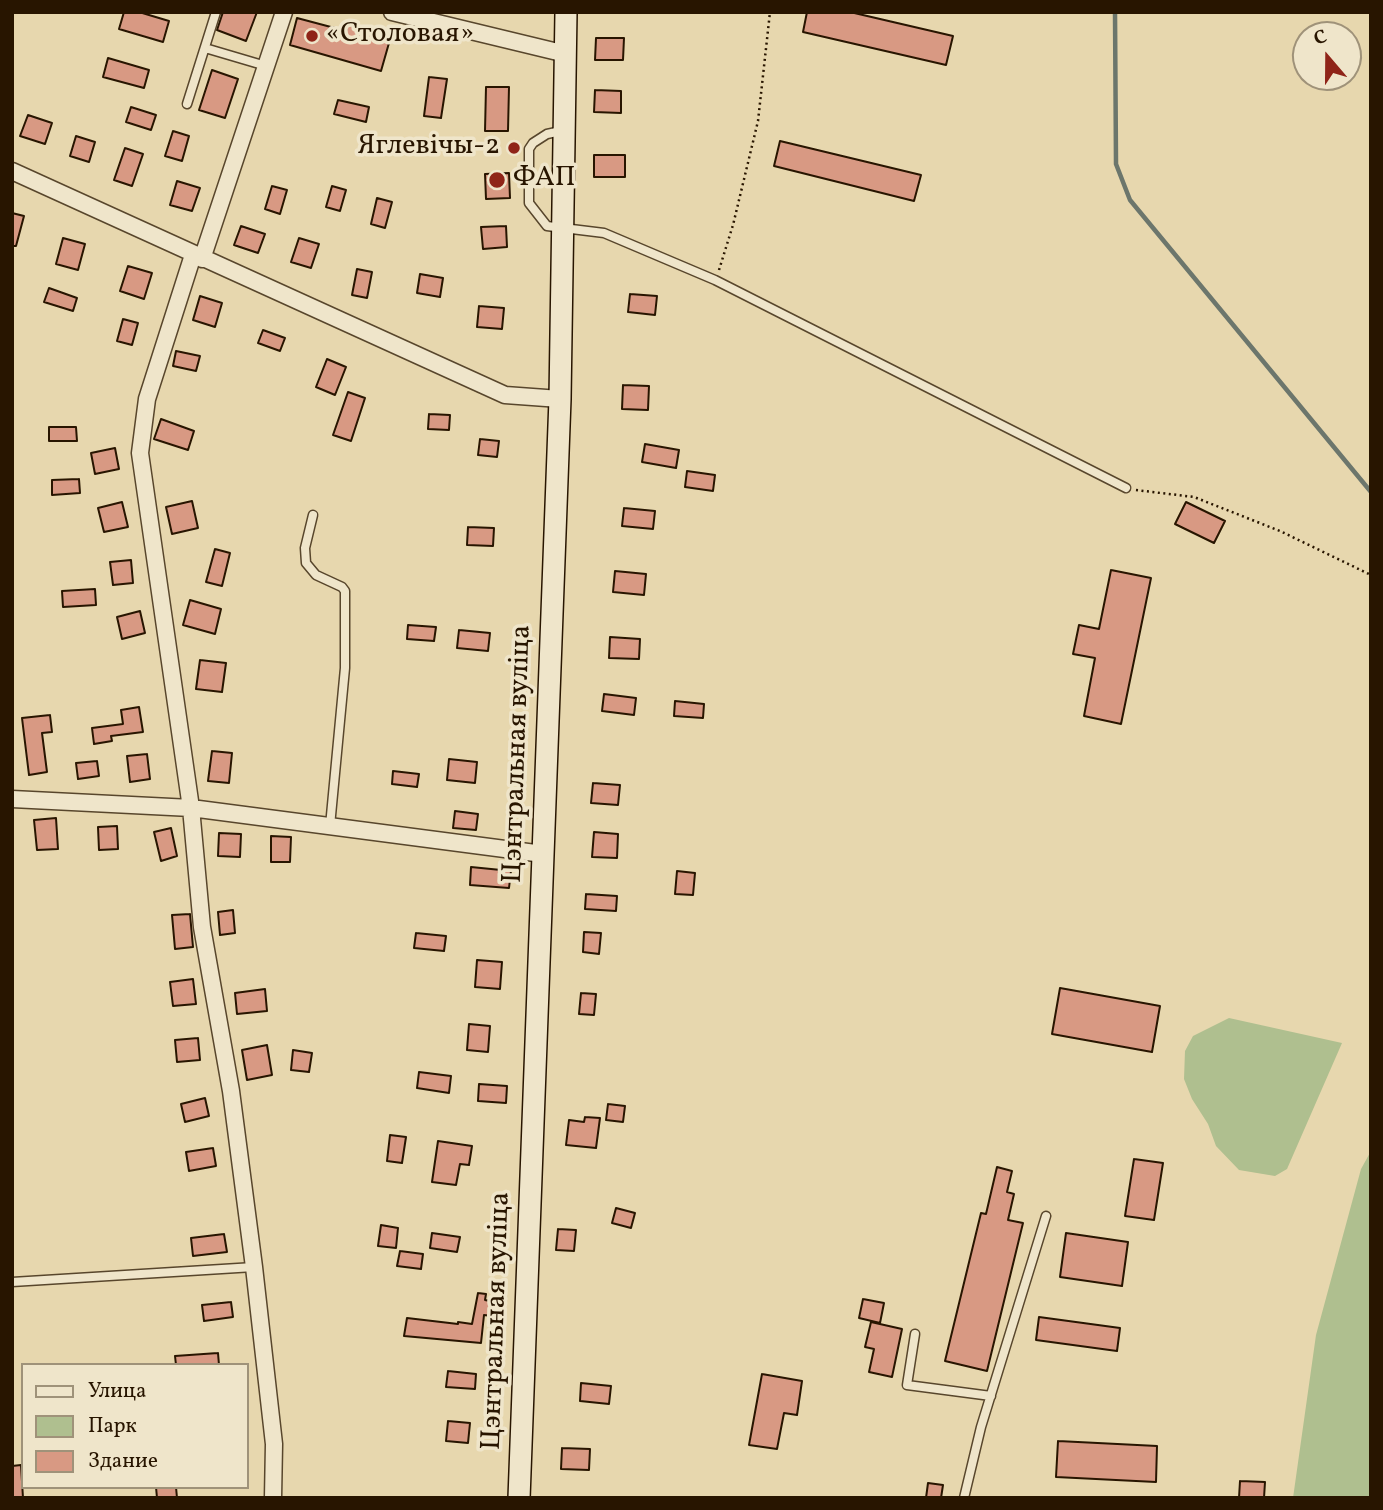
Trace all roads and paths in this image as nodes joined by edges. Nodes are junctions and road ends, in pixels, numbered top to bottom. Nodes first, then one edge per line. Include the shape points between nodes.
1 (216, 12) edge
2 (284, 12) edge
3 (392, 12) edge
4 (566, 12) edge
5 (770, 12) edge
6 (205, 48) junction
7 (566, 54) junction
8 (266, 66) junction
9 (187, 104) dead end
10 (564, 130) junction
11 (12, 171) edge
12 (563, 227) junction
13 (198, 257) junction
14 (715, 280) junction
15 (560, 399) junction
16 (1126, 488) joint
17 (313, 515) dead end
18 (1371, 575) edge
19 (12, 799) edge
20 (191, 808) junction
21 (330, 826) junction
22 (543, 854) junction
23 (1046, 1216) dead end
24 (254, 1267) junction
25 (12, 1282) edge
26 (915, 1334) dead end
27 (991, 1396) junction
28 (273, 1498) edge
29 (519, 1498) edge
30 (964, 1498) edge

1 - 6 lane
2 - 8 street
3 - 7 street
4 - 7 street, Цэнтральная вуліца
5 - 14 path via 758,121
6 - 8 lane
6 - 9 lane
7 - 10 street, Цэнтральная вуліца
8 - 13 street
10 - 12 street, Цэнтральная вуліца
10 - 12 lane via 533,143 528,158 529,203 547,226
11 - 13 street
12 - 14 lane via 604,233
12 - 15 street, Цэнтральная вуліца
13 - 15 street via 505,395
13 - 20 street via 147,399 141,453
14 - 16 lane
15 - 22 street, Цэнтральная вуліца
16 - 18 path via 1203,500
17 - 21 lane via 306,563 316,576 345,591 345,668
19 - 20 street
20 - 21 street
20 - 24 street via 202,927 231,1091
21 - 22 street
22 - 29 street, Цэнтральная вуліца
23 - 27 lane
24 - 25 lane
24 - 28 street via 274,1444
26 - 27 lane via 907,1385
27 - 30 lane

